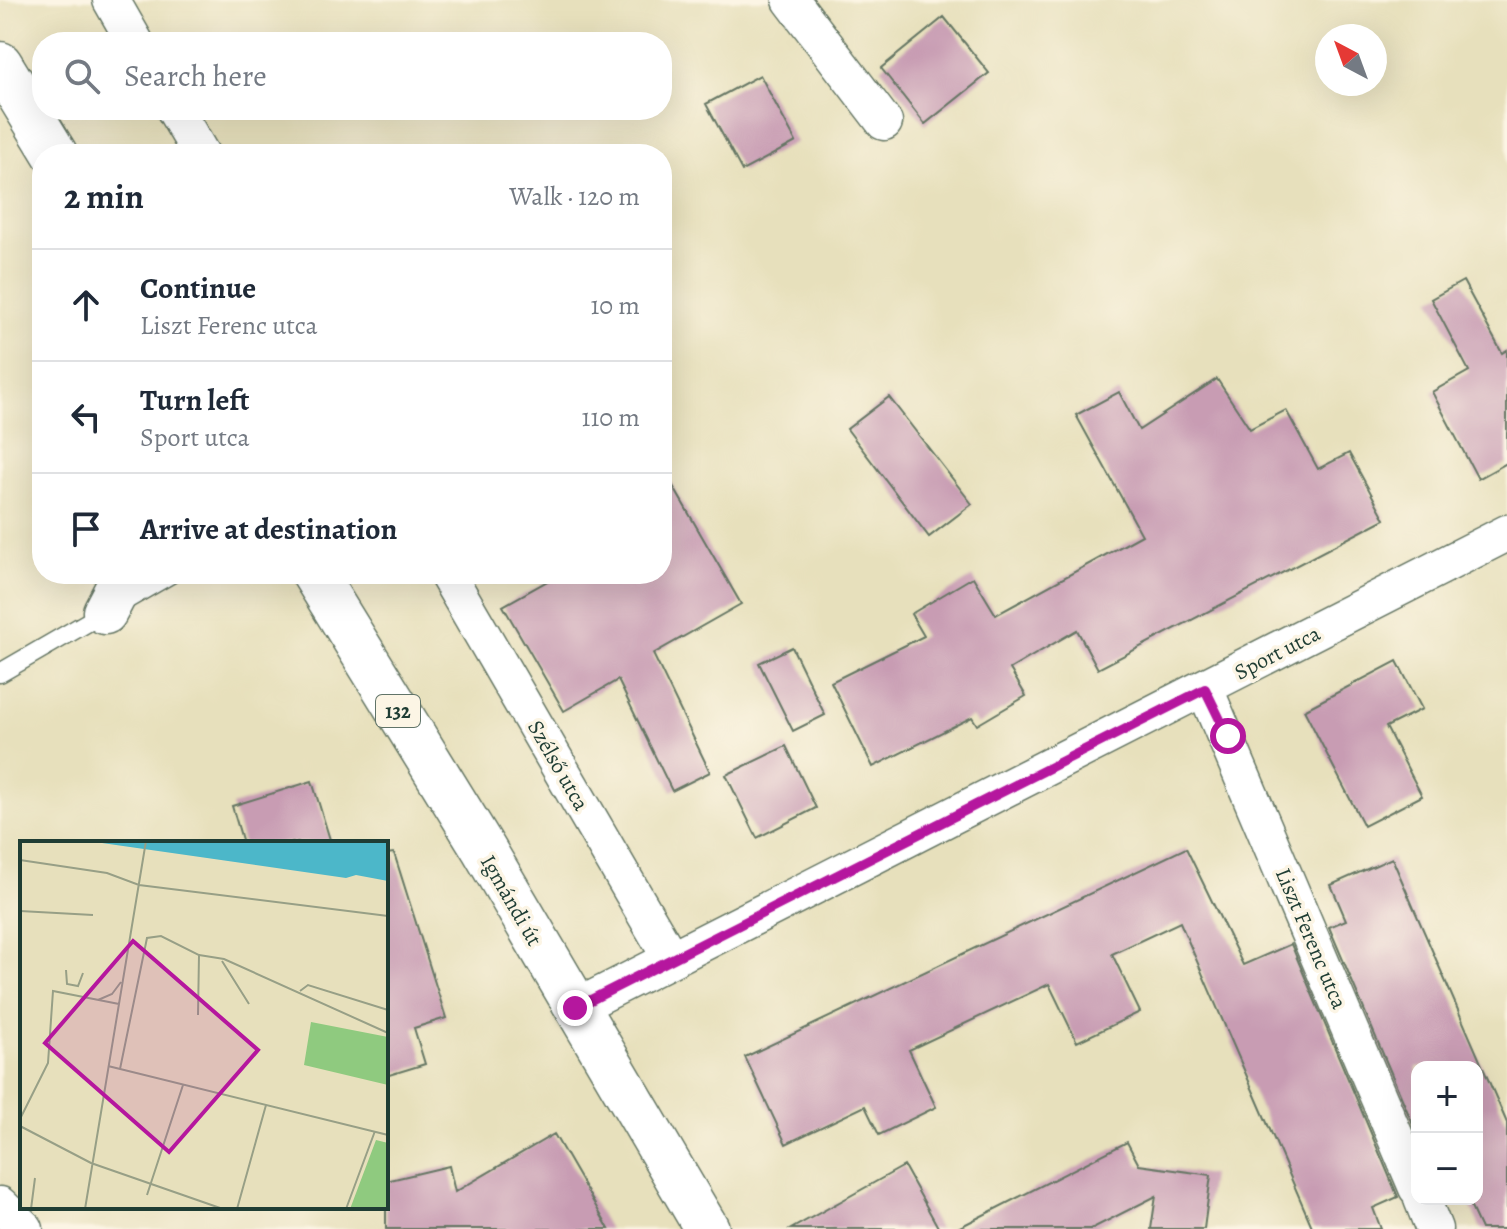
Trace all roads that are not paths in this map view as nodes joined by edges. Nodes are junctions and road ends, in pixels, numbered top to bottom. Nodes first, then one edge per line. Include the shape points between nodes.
1 (111, 0) edge
2 (791, 0) edge
3 (129, 32) edge
4 (0, 64) edge
5 (32, 116) edge
6 (34, 120) edge
7 (181, 120) edge
8 (884, 122) dead end
9 (49, 144) edge
10 (195, 144) edge
11 (1507, 533) edge
12 (120, 584) edge
13 (154, 584) edge
14 (320, 584) edge
15 (453, 584) edge
16 (105, 612) junction
17 (0, 673) edge
18 (1205, 689) junction
19 (670, 957) junction
20 (575, 1008) junction
21 (1411, 1174) edge
22 (0, 1205) edge
23 (1424, 1205) edge
24 (25, 1229) edge
25 (707, 1229) edge
26 (1434, 1229) edge

1 - 3 street
2 - 8 street
4 - 5 main road
6 - 9 main road
7 - 10 street
11 - 18 street, Sport utca
12 - 16 main road
13 - 16 lane
14 - 20 main road, Igmándi út / 132
15 - 19 street, Szélső utca
16 - 17 lane
18 - 19 street, Sport utca
18 - 21 street, Liszt Ferenc utca
19 - 20 street, Sport utca
20 - 25 main road, Igmándi út / 132
22 - 24 street
23 - 26 street

